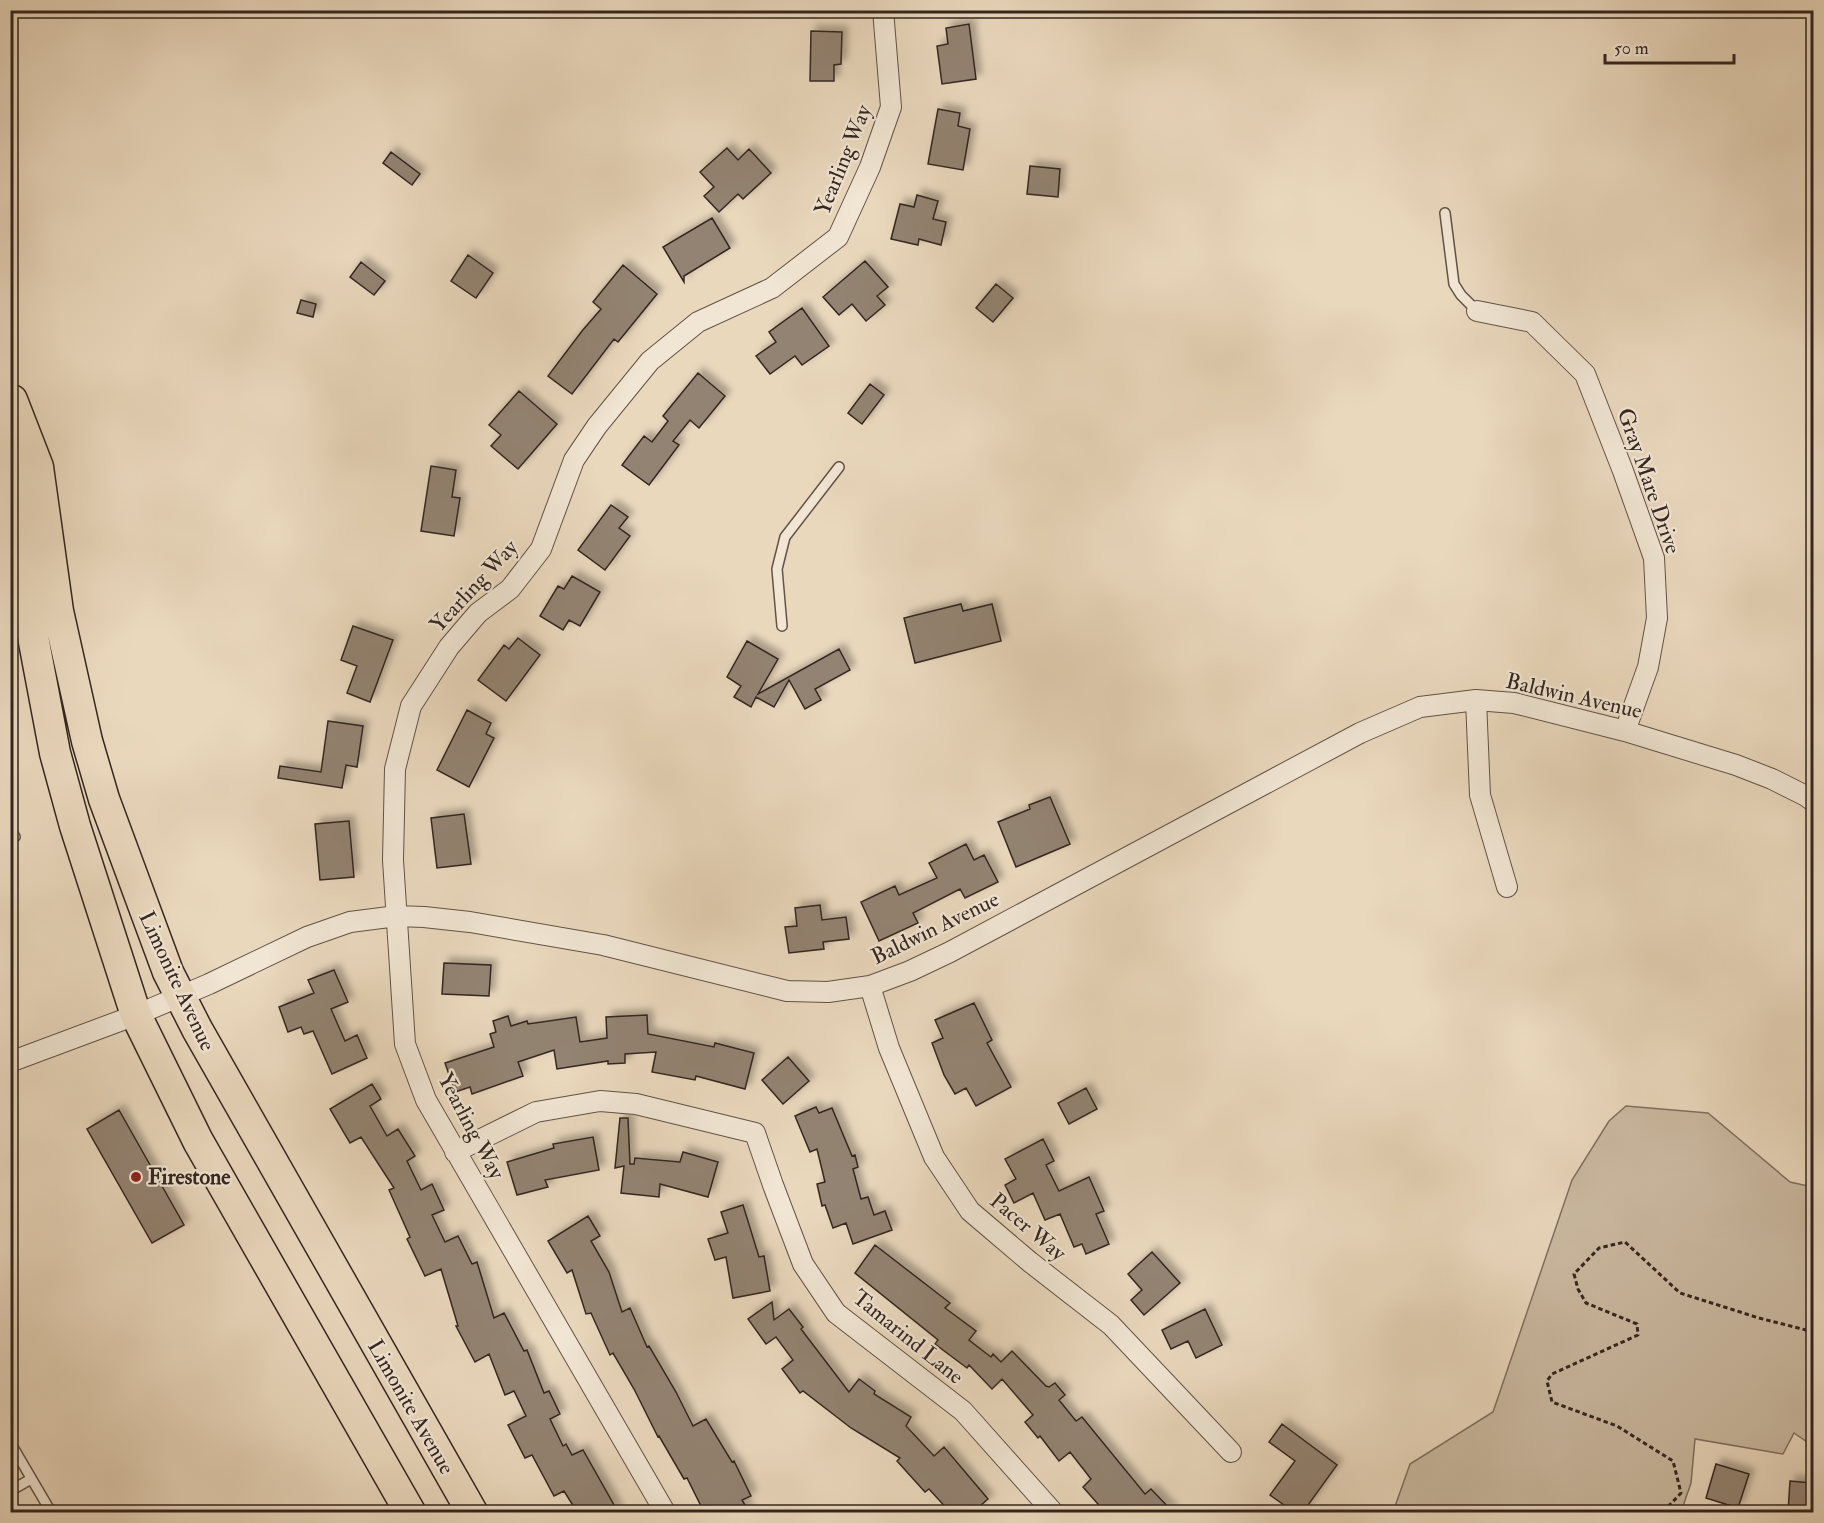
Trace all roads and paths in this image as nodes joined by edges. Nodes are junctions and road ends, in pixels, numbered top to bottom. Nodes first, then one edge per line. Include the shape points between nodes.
1 (883, 10) edge
2 (1445, 213) dead end
3 (1477, 311) joint
4 (11, 397) edge
5 (839, 467) dead end
6 (782, 626) dead end
7 (1476, 699) junction
8 (1625, 731) junction
9 (1814, 802) edge
10 (1507, 887) dead end
11 (397, 916) junction
12 (870, 986) junction
13 (180, 996) junction
14 (136, 1015) junction
15 (10, 1062) edge
16 (455, 1152) junction
17 (1814, 1332) edge
18 (10, 1442) edge
19 (1231, 1452) dead end
20 (31, 1479) junction
21 (10, 1491) edge
22 (51, 1512) edge
23 (410, 1512) edge
24 (472, 1512) edge
25 (665, 1512) edge
26 (1053, 1512) edge
27 (1663, 1512) edge

1 - 11 street, Yearling Way via 891,106 870,167 838,237 772,288 698,322 651,361 574,460 541,549 510,589 478,614 449,647 411,706 395,769 393,860
2 - 3 lane via 1454,284
3 - 8 street, Gray Mare Drive via 1532,322 1585,374 1654,558 1657,618 1647,667
4 - 13 main road, Limonite Avenue via 38,466 58,611 90,750 129,871
4 - 14 main road, Limonite Avenue via 12,498 55,753
5 - 6 lane via 786,537 777,569
7 - 8 street, Baldwin Avenue via 1514,703
7 - 10 street via 1480,795
7 - 12 street, Baldwin Avenue via 1420,706 1360,733 950,952
8 - 9 street, Baldwin Avenue via 1736,765
11 - 12 street, Baldwin Avenue via 470,922 603,945 787,991 828,992
11 - 13 street, Baldwin Avenue via 350,922
11 - 16 street, Yearling Way via 405,1044 426,1100
12 - 19 street, Pacer Way via 889,1048 934,1157 970,1211 1111,1325
13 - 14 street, Baldwin Avenue
13 - 24 main road, Limonite Avenue
14 - 15 street, Baldwin Avenue
14 - 23 main road, Limonite Avenue via 198,1141
16 - 25 street, Yearling Way
16 - 26 street, Tamarind Lane via 536,1112 600,1101 636,1104 755,1133 803,1264 836,1313 963,1412
17 - 27 path via 1680,1293 1625,1242 1599,1248 1574,1274 1586,1303 1637,1324 1638,1335 1552,1374 1547,1381 1552,1402 1617,1426 1673,1461 1681,1493
18 - 20 lane
20 - 21 lane
20 - 22 lane

